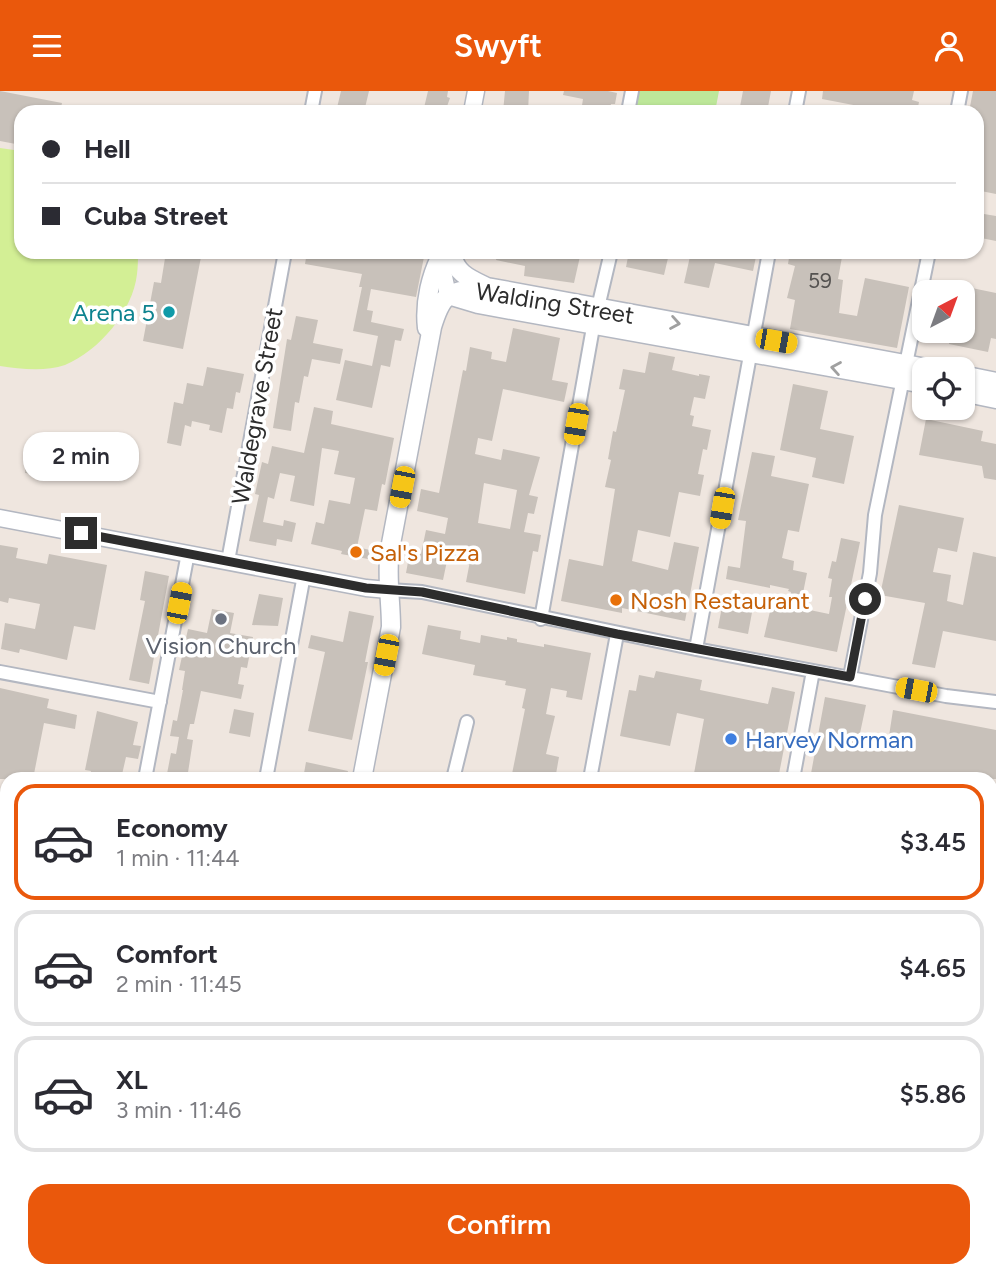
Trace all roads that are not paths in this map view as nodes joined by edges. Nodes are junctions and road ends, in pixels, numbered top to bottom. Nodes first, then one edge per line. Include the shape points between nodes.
1 (284, 259) edge
2 (440, 259) edge
3 (444, 259) edge
4 (454, 259) edge
5 (609, 259) edge
6 (768, 259) edge
7 (928, 259) edge
8 (487, 287) junction
9 (448, 295) junction
10 (596, 317) junction
11 (751, 344) junction
12 (429, 345) junction
13 (912, 371) edge
14 (905, 372) junction
15 (912, 376) edge
16 (975, 378) edge
17 (996, 382) edge
18 (975, 395) edge
19 (996, 399) edge
20 (0, 518) edge
21 (188, 553) junction
22 (228, 561) junction
23 (304, 575) junction
24 (388, 590) junction
25 (541, 619) junction
26 (617, 634) junction
27 (696, 649) junction
28 (0, 671) edge
29 (813, 671) junction
30 (850, 677) junction
31 (160, 702) junction
32 (996, 702) edge
33 (467, 722) dead end
34 (146, 772) edge
35 (267, 772) edge
36 (363, 772) edge
37 (455, 772) edge
38 (591, 772) edge
39 (794, 772) edge

1 - 22 street, Waldegrave Street
2 - 12 main road via 433,270 425,315
3 - 9 street
4 - 8 main road via 464,276
5 - 10 street
6 - 11 street
7 - 14 street
8 - 9 main road, Walding Street
8 - 10 main road, Walding Street
9 - 10 main road, Walding Street via 462,301
9 - 12 main road via 437,312
10 - 11 main road, Walding Street
10 - 25 street
11 - 14 main road, Walding Street
11 - 27 street
12 - 24 main road via 390,549
13 - 14 main road, Walding Street
14 - 15 main road, Walding Street
14 - 30 street via 875,515 870,573
16 - 17 main road
18 - 19 main road
20 - 21 street
21 - 22 street
21 - 31 street
22 - 23 street
23 - 24 street
23 - 35 street
24 - 25 street via 422,592
24 - 36 main road via 389,638
25 - 26 street
26 - 27 street
26 - 38 street
27 - 29 street
28 - 31 street
29 - 30 street
29 - 39 street
30 - 32 street
31 - 34 street
33 - 37 street

